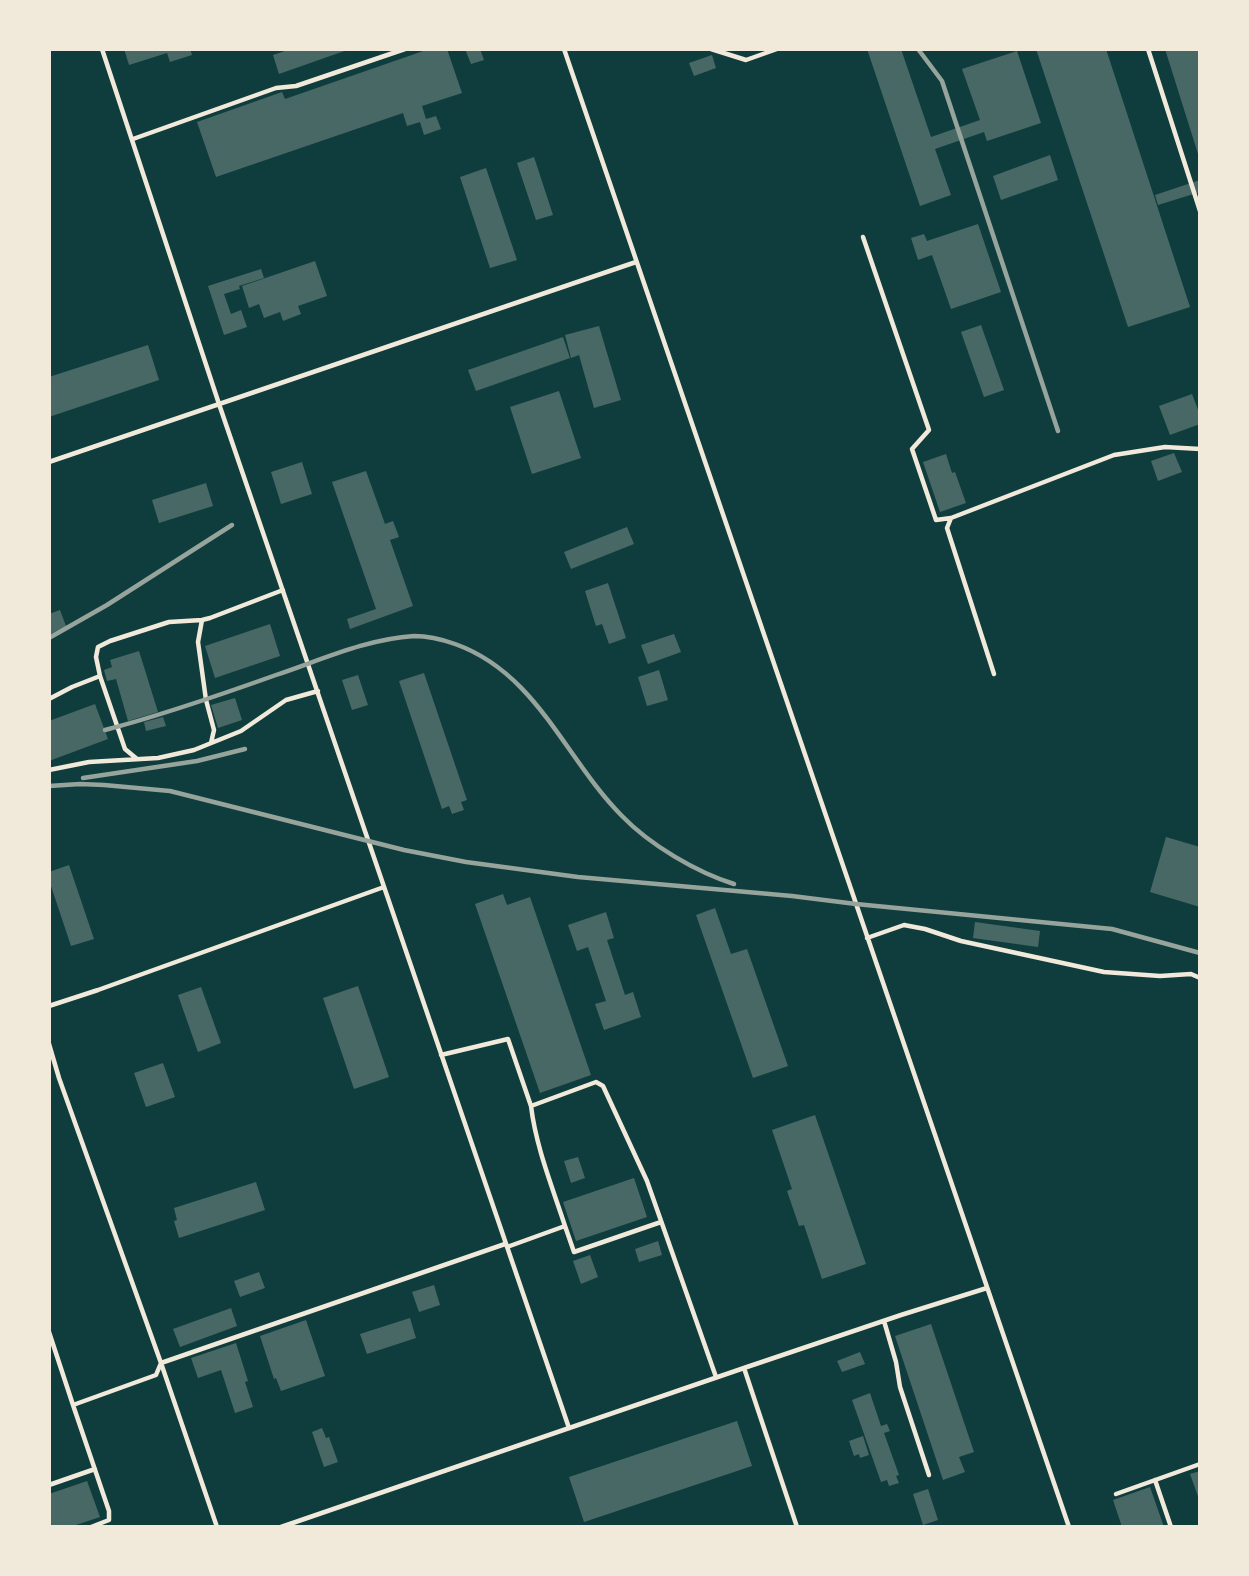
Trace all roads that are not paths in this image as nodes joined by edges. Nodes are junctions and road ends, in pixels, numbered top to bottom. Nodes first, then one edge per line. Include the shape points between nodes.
1 (102, 49) edge
2 (405, 49) edge
3 (564, 49) edge
4 (711, 49) edge
5 (777, 49) edge
6 (1148, 49) edge
7 (133, 139) junction
8 (1200, 211) edge
9 (863, 237) dead end
10 (636, 262) junction
11 (219, 404) junction
12 (1200, 449) edge
13 (49, 462) edge
14 (951, 518) junction
15 (283, 590) junction
16 (202, 620) junction
17 (994, 674) dead end
18 (100, 676) junction
19 (318, 691) junction
20 (49, 699) edge
21 (211, 743) junction
22 (137, 759) junction
23 (49, 770) edge
24 (384, 887) junction
25 (867, 938) junction
26 (1200, 978) edge
27 (49, 1006) edge
28 (49, 1044) edge
29 (442, 1055) junction
30 (531, 1106) junction
31 (662, 1222) junction
32 (565, 1226) junction
33 (506, 1245) junction
34 (988, 1288) junction
35 (884, 1321) junction
36 (49, 1332) edge
37 (161, 1363) junction
38 (744, 1368) junction
39 (716, 1377) junction
40 (73, 1405) junction
41 (569, 1428) junction
42 (1200, 1464) edge
43 (95, 1469) junction
44 (929, 1475) dead end
45 (1155, 1480) junction
46 (49, 1485) edge
47 (1116, 1494) dead end
48 (91, 1527) edge
49 (216, 1527) edge
50 (281, 1527) edge
51 (797, 1527) edge
52 (1069, 1527) edge
53 (1171, 1527) edge

1 - 7 lane
2 - 7 lane
3 - 10 lane
4 - 5 lane via 746,60
6 - 8 lane
7 - 11 lane
9 - 14 lane via 929,430 912,449 936,520
10 - 11 lane
10 - 25 lane
11 - 13 lane
11 - 15 lane
12 - 14 lane via 1165,447 1114,455
14 - 17 lane via 947,528
15 - 16 lane
15 - 19 lane
16 - 18 lane via 169,622 110,641 99,648 96,657
16 - 21 lane via 198,642 214,730
18 - 20 lane
18 - 22 lane via 125,749
19 - 21 lane via 286,701 241,731
19 - 24 lane
21 - 22 lane
22 - 23 lane
24 - 27 lane
24 - 29 lane
25 - 26 lane via 904,925 1104,972
25 - 34 lane
28 - 37 lane
29 - 30 lane via 508,1039
29 - 33 lane
30 - 31 lane via 596,1082 603,1086
30 - 32 lane via 542,1158
31 - 32 lane via 574,1252
31 - 39 lane
32 - 33 lane
33 - 37 lane
33 - 41 lane
34 - 35 lane
34 - 52 lane
35 - 38 lane
35 - 44 lane
36 - 40 lane
37 - 40 lane via 156,1374
37 - 49 lane
38 - 39 lane
38 - 51 lane
39 - 41 lane
40 - 43 lane
41 - 50 lane
42 - 45 lane
43 - 46 lane
43 - 48 lane via 109,1520
45 - 47 lane
45 - 53 lane

